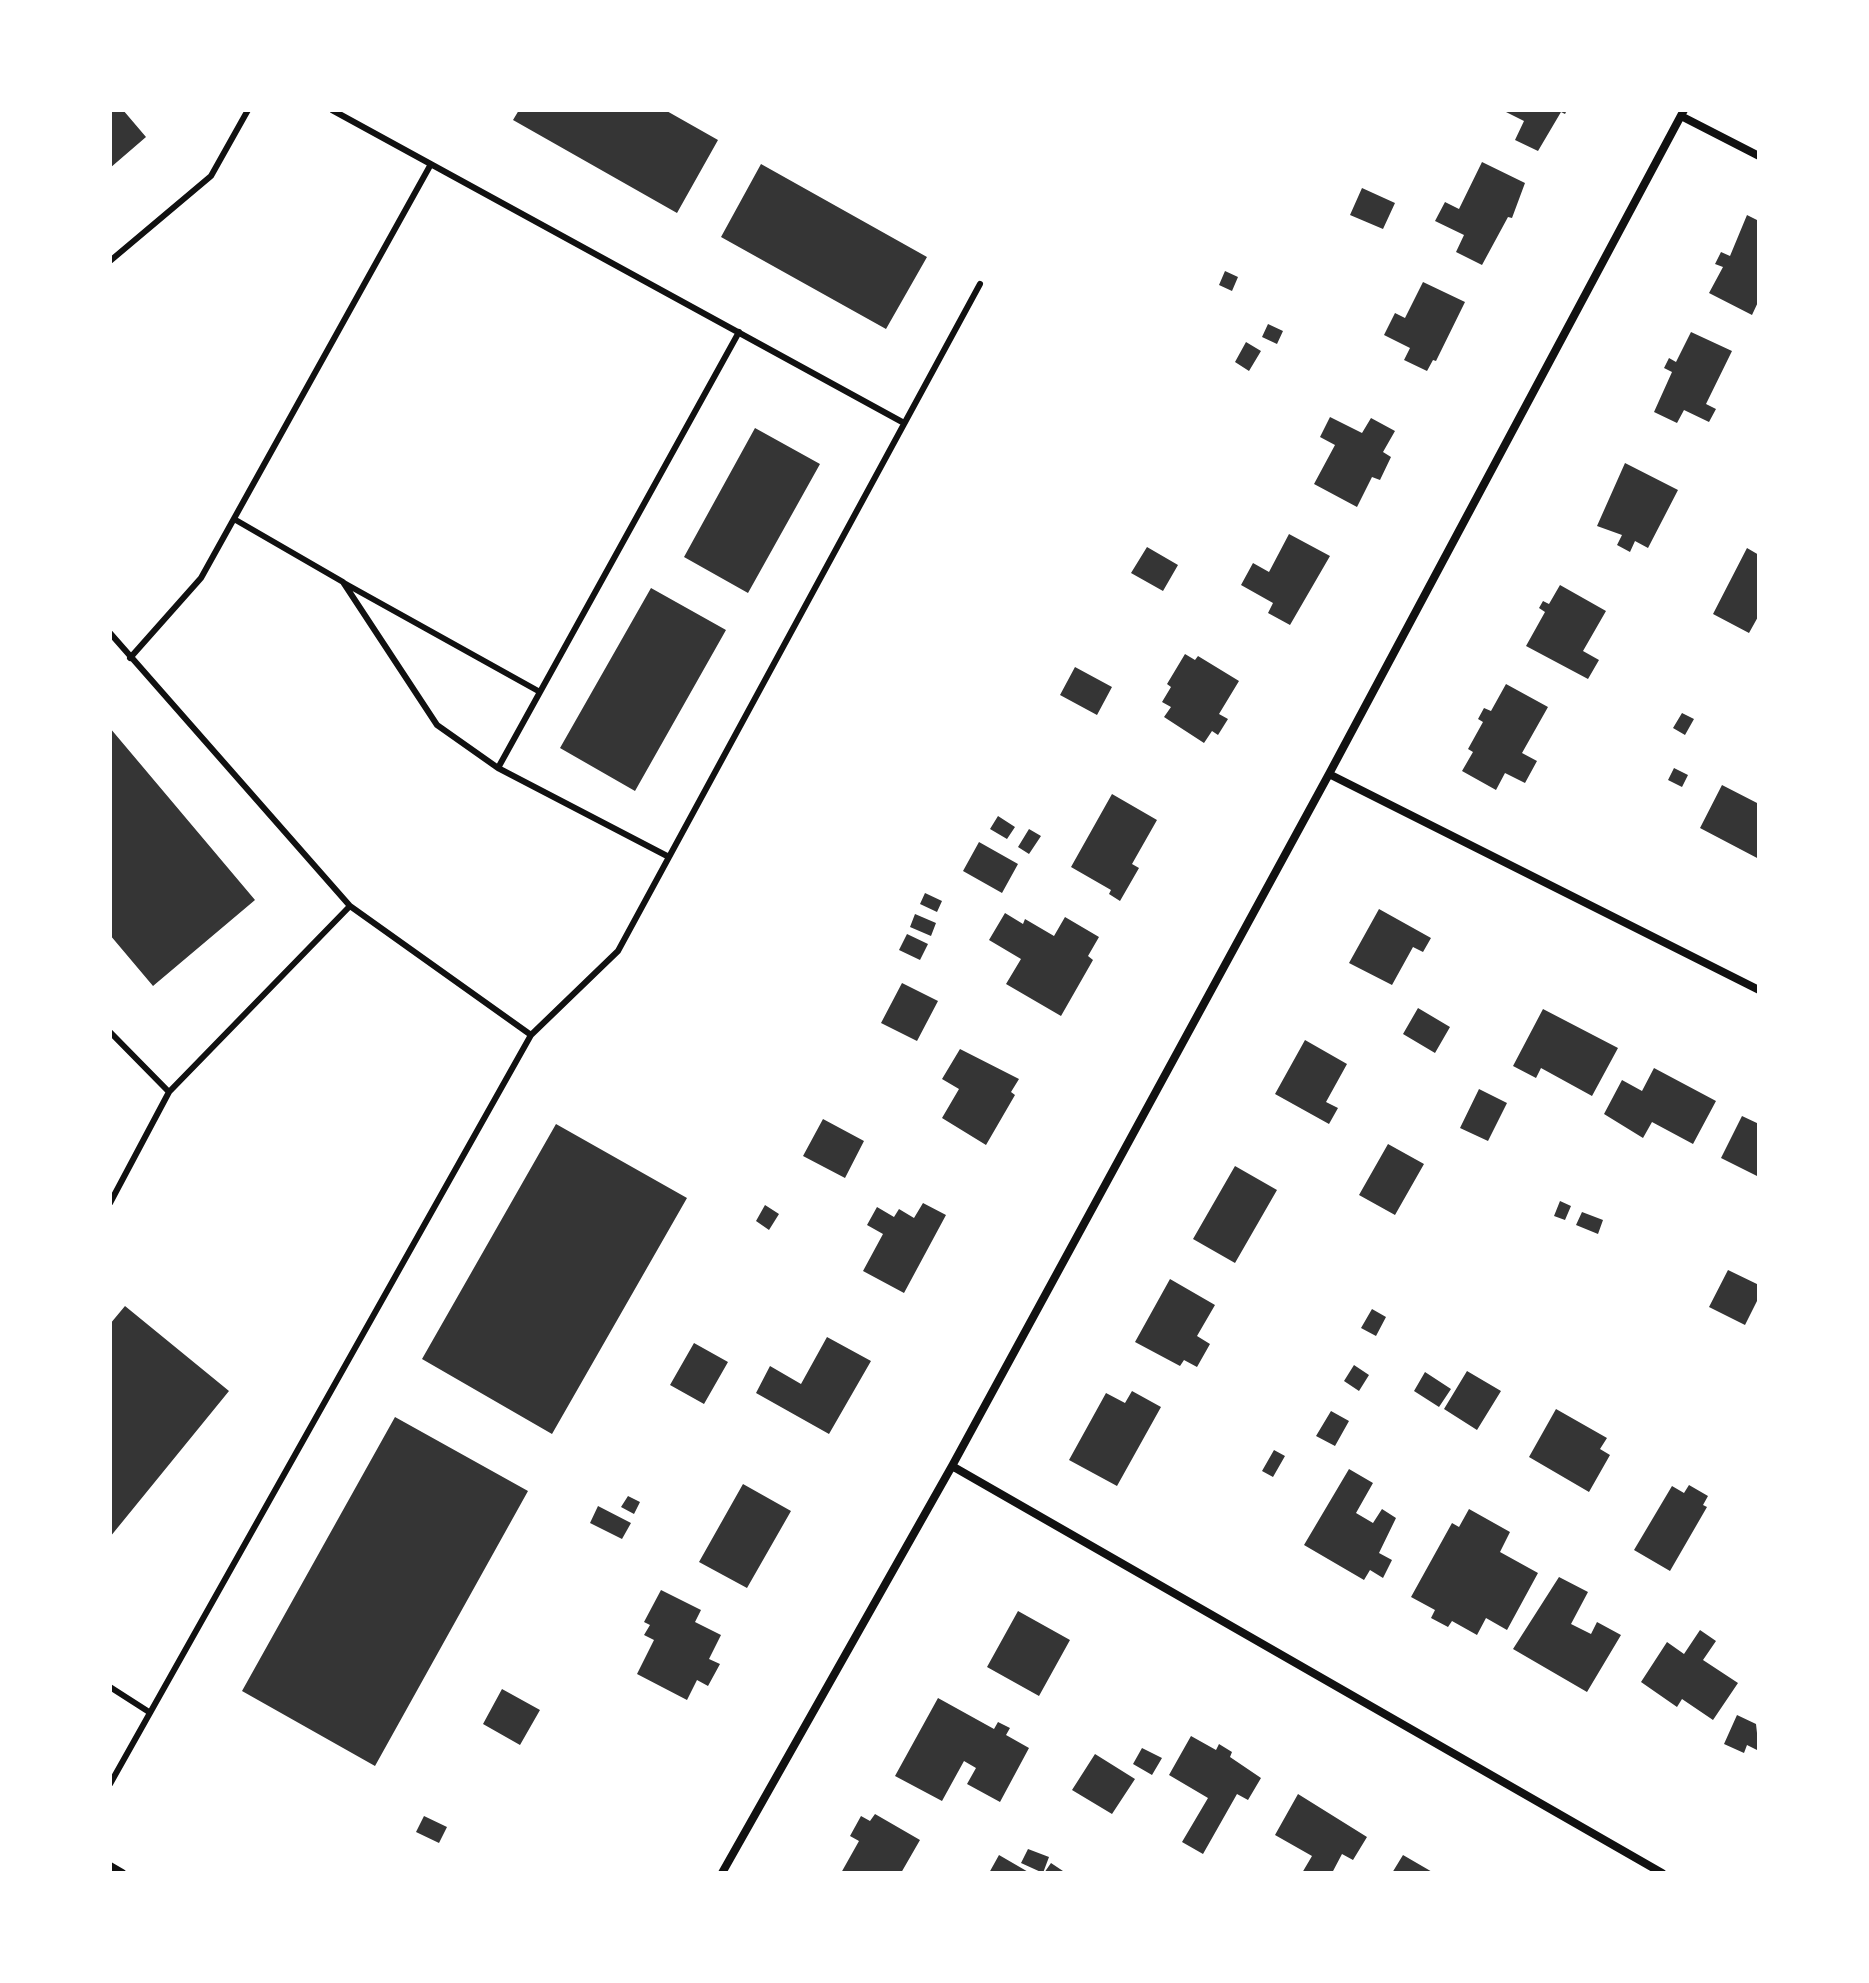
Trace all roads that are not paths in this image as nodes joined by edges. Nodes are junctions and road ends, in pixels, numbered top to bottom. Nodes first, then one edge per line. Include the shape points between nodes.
1 (248, 110) edge
2 (332, 110) edge
3 (1682, 113) edge
4 (1759, 156) edge
5 (431, 164) junction
6 (110, 261) edge
7 (980, 284) dead end
8 (739, 332) junction
9 (904, 423) junction
10 (234, 519) junction
11 (343, 582) junction
12 (110, 633) edge
13 (130, 658) junction
14 (540, 692) junction
15 (498, 768) junction
16 (1329, 774) junction
17 (669, 857) junction
18 (350, 906) junction
19 (1759, 990) edge
20 (110, 1032) edge
21 (531, 1035) junction
22 (169, 1092) junction
23 (110, 1203) edge
24 (952, 1466) junction
25 (110, 1687) edge
26 (149, 1712) junction
27 (110, 1784) edge
28 (110, 1866) edge
29 (122, 1873) edge
30 (722, 1873) edge
31 (1662, 1873) edge

1 - 6 lane via 211,176
2 - 5 lane
3 - 4 street
3 - 16 street
5 - 8 lane
5 - 10 lane
7 - 9 lane
8 - 9 lane
8 - 14 lane
9 - 17 lane
10 - 11 lane
10 - 13 lane via 201,578
11 - 14 lane
11 - 15 lane via 437,725
12 - 13 lane
13 - 18 lane
14 - 15 lane
15 - 17 lane
16 - 19 street
16 - 24 street
17 - 21 lane via 618,951
18 - 21 lane
18 - 22 lane
20 - 22 lane
21 - 26 lane
22 - 23 lane
24 - 30 street
24 - 31 street
25 - 26 lane
26 - 27 lane
28 - 29 street

